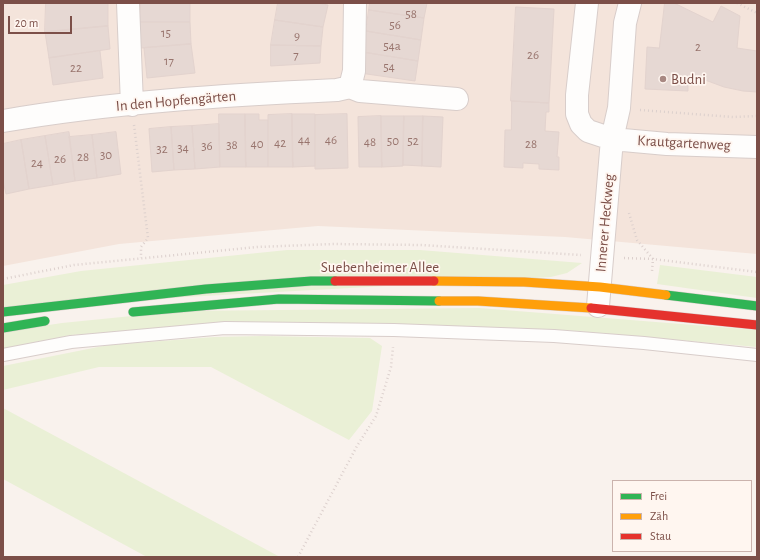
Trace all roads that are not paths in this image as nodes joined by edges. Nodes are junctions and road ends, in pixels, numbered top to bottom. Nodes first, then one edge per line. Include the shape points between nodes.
1 (128, 3) edge
2 (355, 3) edge
3 (587, 3) edge
4 (630, 3) edge
5 (350, 87) junction
6 (457, 99) dead end
7 (132, 105) junction
8 (3, 121) edge
9 (612, 139) junction
10 (757, 147) edge
11 (600, 287) junction
12 (757, 306) edge
13 (598, 308) junction
14 (3, 312) edge
15 (120, 313) dead end
16 (56, 319) dead end
17 (757, 325) edge
18 (3, 328) edge
19 (3, 355) edge
20 (757, 355) edge

1 - 7 street
2 - 5 street via 354,71
3 - 9 street via 577,114 581,124 588,131
4 - 9 street, Innerer Heckweg via 625,23 619,108
5 - 6 street, In den Hopfengärten via 360,91
5 - 7 street, In den Hopfengärten
7 - 8 street, In den Hopfengärten via 52,112
9 - 10 street, Krautgartenweg
9 - 11 street, Innerer Heckweg
11 - 12 main road, Suebenheimer Allee
11 - 13 street, Innerer Heckweg
11 - 14 main road, Suebenheimer Allee via 524,282 312,281 206,289
13 - 15 main road via 478,301 279,299
13 - 17 main road
16 - 18 main road
19 - 20 lane via 71,342 225,328 394,330 561,337

